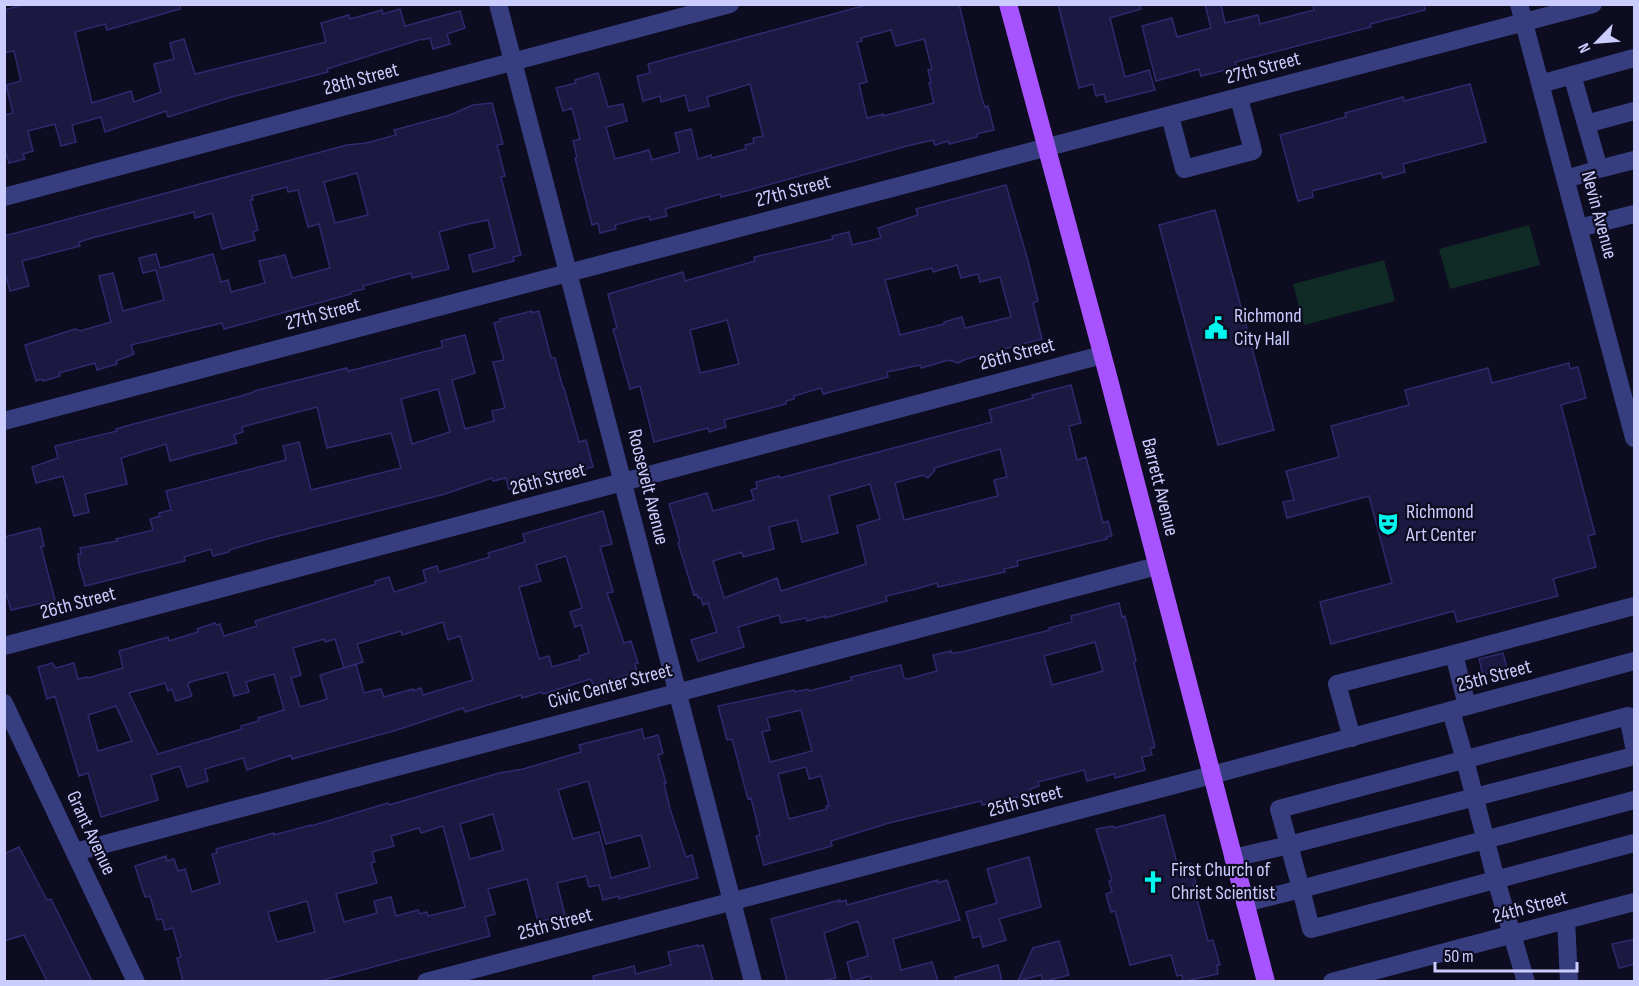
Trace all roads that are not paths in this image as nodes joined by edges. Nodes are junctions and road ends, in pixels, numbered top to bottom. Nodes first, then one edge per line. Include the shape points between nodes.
1 (498, 4) edge
2 (730, 4) edge
3 (1008, 4) edge
4 (1519, 4) edge
5 (1593, 4) edge
6 (1524, 23) junction
7 (1635, 58) edge
8 (513, 62) junction
9 (1572, 75) junction
10 (1540, 84) junction
11 (1239, 98) junction
12 (1635, 111) edge
13 (1170, 116) junction
14 (1586, 124) junction
15 (1047, 148) junction
16 (1635, 160) edge
17 (1599, 169) junction
18 (1566, 179) junction
19 (4, 197) edge
20 (1635, 214) edge
21 (1579, 228) junction
22 (568, 273) junction
23 (1102, 355) junction
24 (4, 421) edge
25 (1635, 438) edge
26 (624, 483) junction
27 (1157, 566) junction
28 (1635, 606) edge
29 (4, 646) edge
30 (1454, 654) junction
31 (1635, 661) edge
32 (676, 692) junction
33 (4, 703) edge
34 (1459, 709) junction
35 (1352, 738) junction
36 (1635, 746) edge
37 (1635, 756) edge
38 (1465, 760) junction
39 (1212, 775) junction
40 (1474, 797) junction
41 (1635, 800) edge
42 (1485, 840) junction
43 (1635, 843) edge
44 (1289, 845) junction
45 (75, 852) junction
46 (1233, 858) junction
47 (1496, 880) junction
48 (1301, 889) junction
49 (730, 900) junction
50 (1635, 902) edge
51 (1245, 903) junction
52 (1566, 920) junction
53 (1513, 935) junction
54 (136, 981) edge
55 (426, 981) edge
56 (753, 981) edge
57 (1266, 981) edge
58 (1332, 981) edge
59 (1526, 981) edge
60 (1569, 981) edge

1 - 8 street, Roosevelt Avenue
2 - 8 street, 28th Street
3 - 15 main road, Barrett Avenue
4 - 6 street, Nevin Avenue
5 - 6 street, 27th Street
6 - 10 street, Nevin Avenue
6 - 11 street, 27th Street
7 - 9 street
8 - 19 street, 28th Street
8 - 22 street, Roosevelt Avenue
9 - 10 street
9 - 14 street
10 - 18 street, Nevin Avenue
11 - 13 street, 27th Street
11 - 13 street via 1253,151 1184,169
12 - 14 street
13 - 15 street, 27th Street
14 - 17 street
15 - 22 street, 27th Street
15 - 23 main road, Barrett Avenue
16 - 17 street
17 - 18 street
18 - 21 street, Nevin Avenue
20 - 21 street
21 - 25 street, Nevin Avenue
22 - 24 street, 27th Street
22 - 26 street, Roosevelt Avenue
23 - 26 street, 26th Street
23 - 27 main road, Barrett Avenue
26 - 29 street, 26th Street
26 - 32 street, Roosevelt Avenue
27 - 32 street, Civic Center Street
27 - 39 main road, Barrett Avenue
28 - 30 street
30 - 34 street
30 - 35 street via 1337,684
31 - 34 street, 25th Street
32 - 45 street, Civic Center Street
32 - 49 street, Roosevelt Avenue
33 - 45 street, Grant Avenue
34 - 35 street, 25th Street
34 - 38 street
35 - 39 street, 25th Street
36 - 38 street via 1628,716
37 - 40 street
38 - 40 street
38 - 44 street via 1279,810
39 - 46 main road, Barrett Avenue
39 - 49 street, 25th Street
40 - 42 street
40 - 44 street
41 - 42 street
42 - 47 street
42 - 48 street
43 - 47 street
44 - 46 street
44 - 48 street
45 - 54 street, Grant Avenue
46 - 51 main road, Barrett Avenue
47 - 48 street via 1311,929
47 - 53 street
48 - 51 street
49 - 55 street, 25th Street
49 - 56 street, Roosevelt Avenue
50 - 52 street, 24th Street
51 - 57 main road, Barrett Avenue
52 - 53 street, 24th Street
52 - 60 street
53 - 58 street, 24th Street
53 - 59 street

